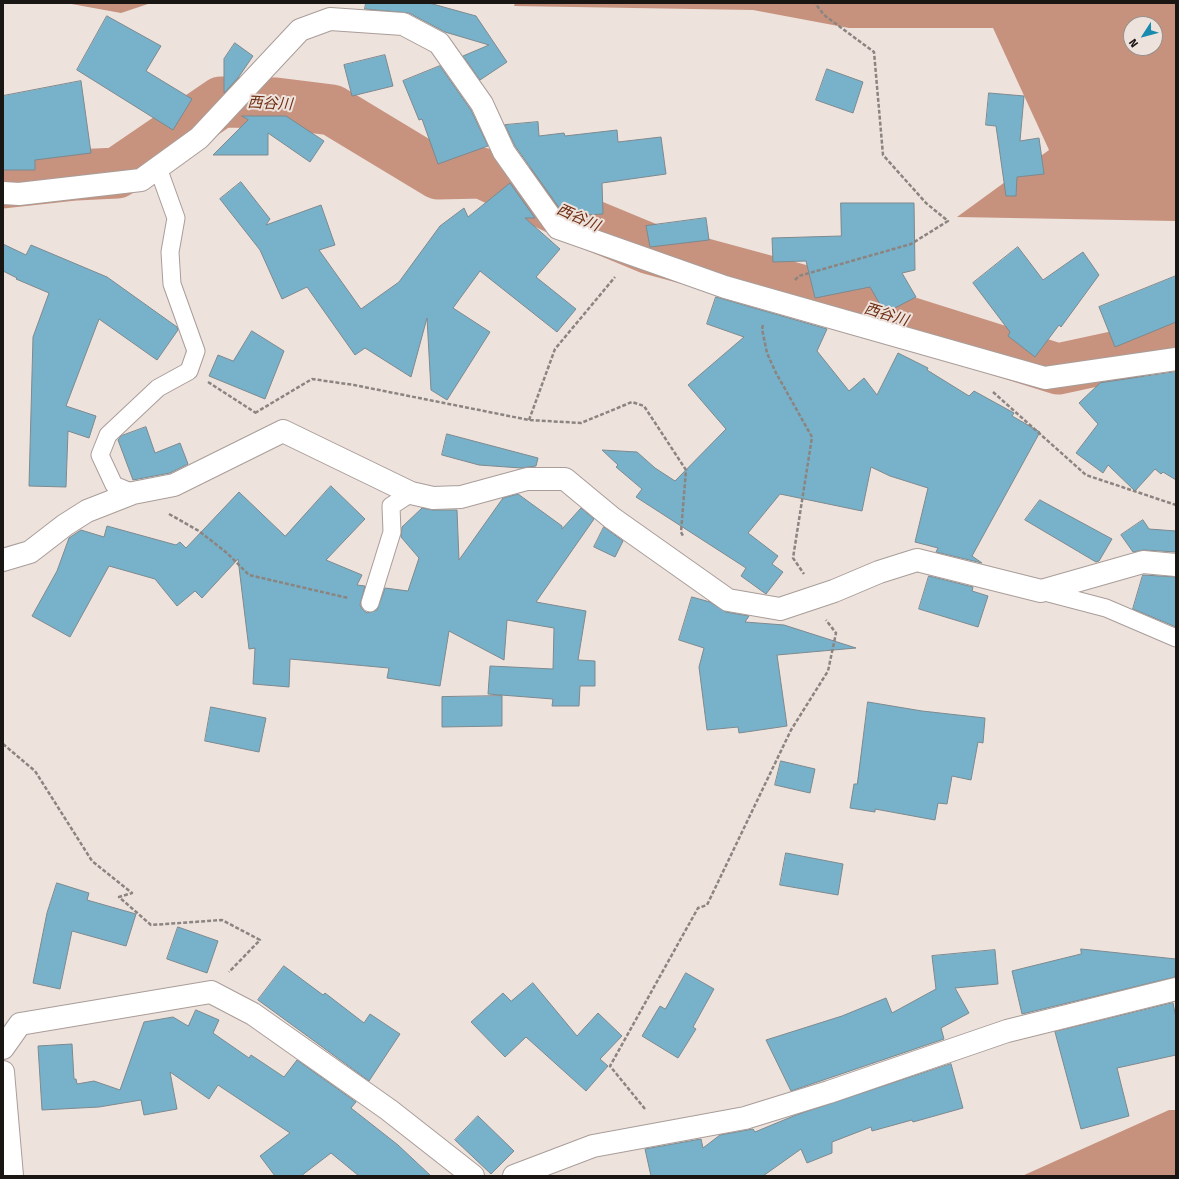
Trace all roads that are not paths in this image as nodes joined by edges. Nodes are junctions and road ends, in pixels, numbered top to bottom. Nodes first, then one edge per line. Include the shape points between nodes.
1 (158, 168) junction
2 (3, 193) edge
3 (1176, 359) edge
4 (133, 493) junction
5 (411, 493) junction
6 (3, 560) edge
7 (1176, 565) edge
8 (1041, 591) junction
9 (370, 602) road end
10 (1176, 638) edge
11 (1176, 989) edge
12 (3, 1048) edge
13 (3, 1072) edge
14 (12, 1176) edge
15 (473, 1176) edge
16 (514, 1176) edge

1 - 2 street via 140,180 18,194
1 - 3 street via 199,138 300,30 330,19 403,24 439,43 482,104 504,152 558,228 725,287 1045,378
1 - 4 lane via 176,218 170,252 172,284 196,351 190,371 158,388 108,435 100,454 114,485
4 - 5 street via 174,485 283,431
4 - 6 street via 87,511 30,552
5 - 8 street via 433,498 461,497 527,479 565,479 612,518 728,600 780,609 917,560
5 - 9 lane via 391,506 392,532
7 - 8 street via 1143,562
8 - 10 lane via 1106,608
11 - 16 street via 1007,1031 745,1118 593,1146
12 - 15 street via 20,1024 211,992 253,1014 389,1110
13 - 14 street

